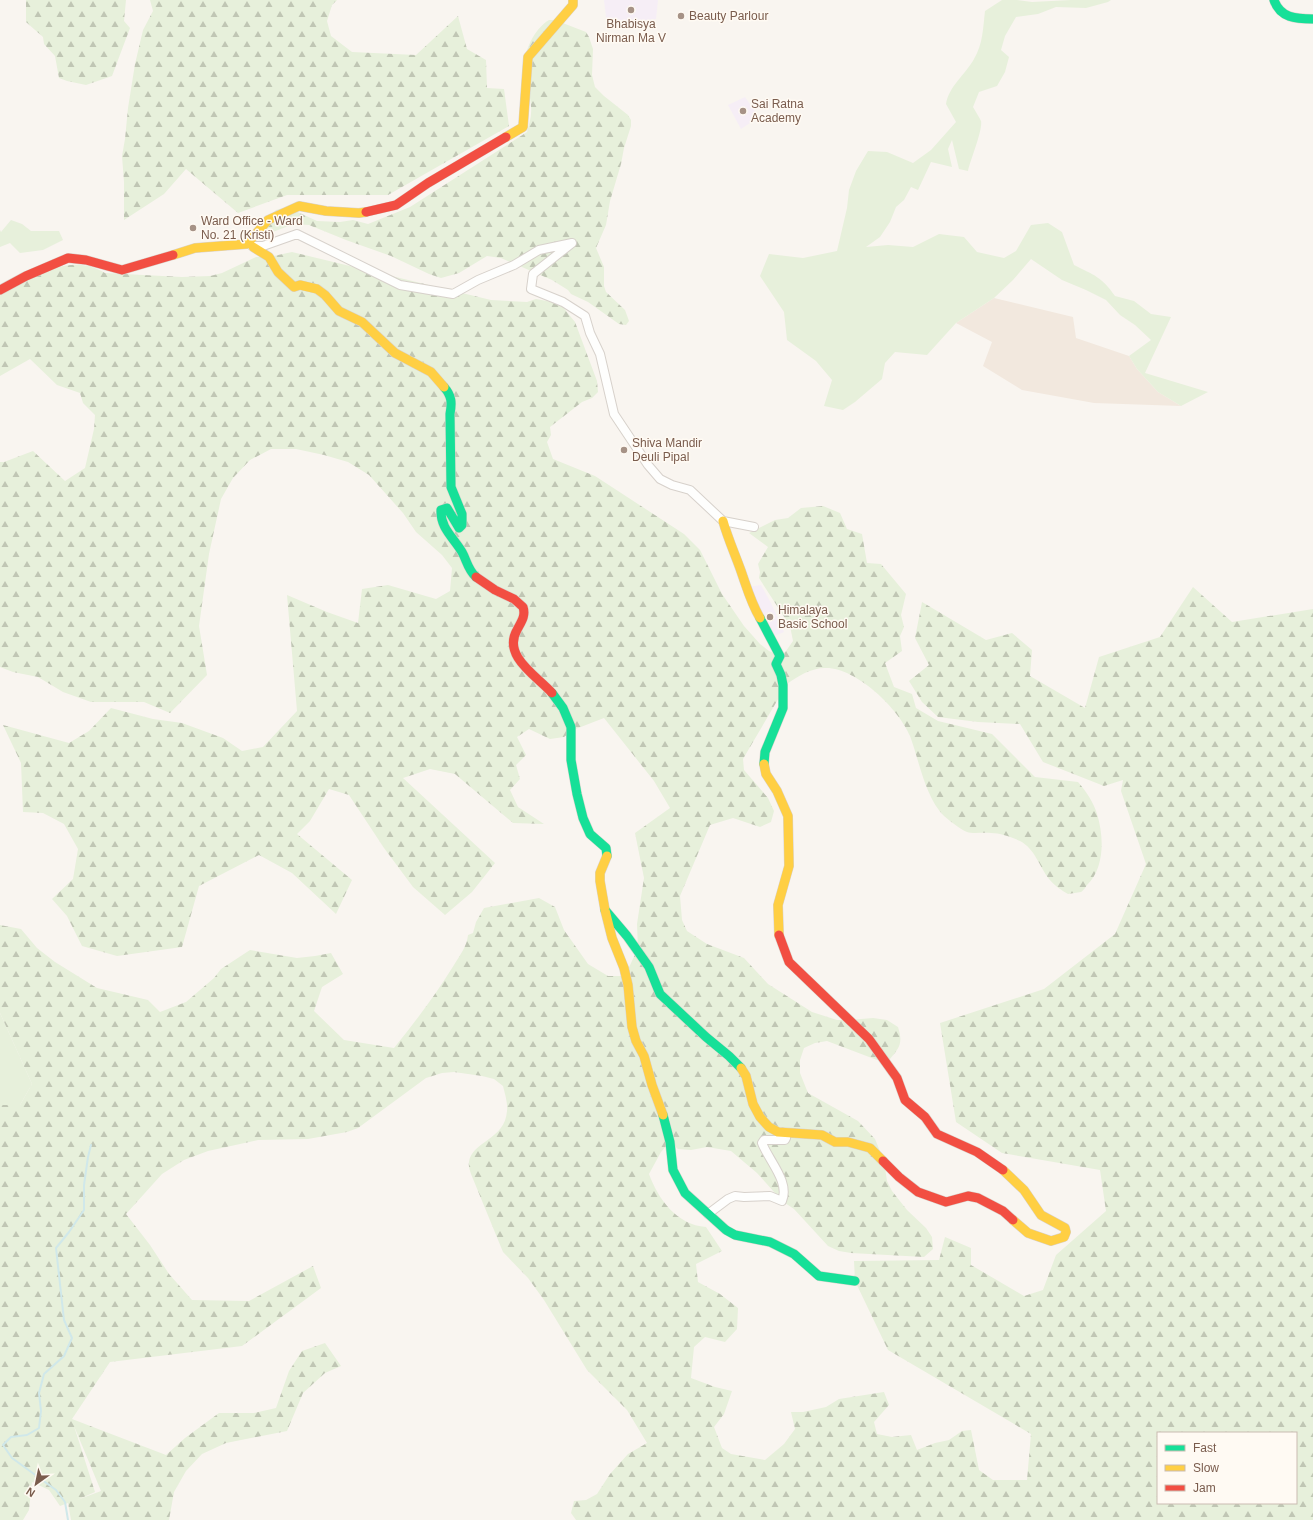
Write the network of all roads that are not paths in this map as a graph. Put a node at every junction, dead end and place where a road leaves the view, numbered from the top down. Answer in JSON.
{"nodes":[{"id":1,"x":573,"y":0,"type":"edge"},
{"id":2,"x":1274,"y":0,"type":"edge"},
{"id":3,"x":1313,"y":19,"type":"edge"},
{"id":4,"x":250,"y":246,"type":"junction"},
{"id":5,"x":0,"y":290,"type":"edge"},
{"id":6,"x":723,"y":521,"type":"junction"},
{"id":7,"x":754,"y":527,"type":"dead end"},
{"id":8,"x":604,"y":910,"type":"junction"},
{"id":9,"x":781,"y":1132,"type":"junction"},
{"id":10,"x":708,"y":1214,"type":"junction"},
{"id":11,"x":855,"y":1281,"type":"dead end"}],
"edges":[{"from":1,"to":4,"type":"street"},
{"from":2,"to":3,"type":"street"},
{"from":4,"to":5,"type":"street"},
{"from":4,"to":6,"type":"street"},
{"from":4,"to":8,"type":"street"},
{"from":6,"to":7,"type":"street"},
{"from":6,"to":9,"type":"street"},
{"from":8,"to":9,"type":"street"},
{"from":8,"to":10,"type":"street"},
{"from":9,"to":10,"type":"street"},
{"from":10,"to":11,"type":"street"}]}
